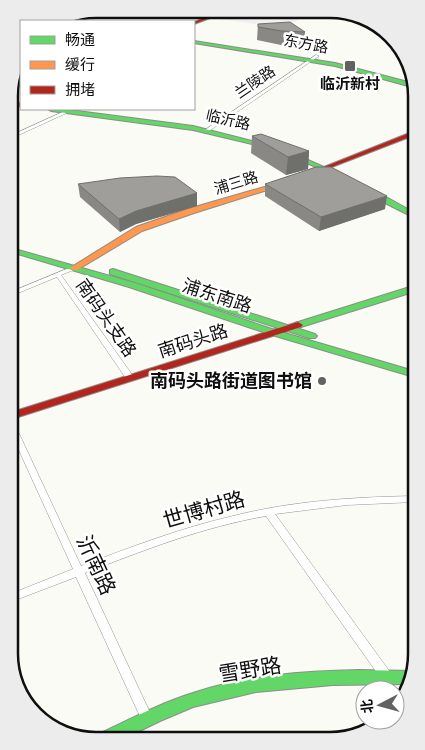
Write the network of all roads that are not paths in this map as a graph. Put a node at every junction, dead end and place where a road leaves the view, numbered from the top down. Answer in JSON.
{"nodes":[{"id":1,"x":195,"y":41,"type":"edge"},
{"id":2,"x":312,"y":59,"type":"junction"},
{"id":3,"x":406,"y":82,"type":"edge"},
{"id":4,"x":71,"y":110,"type":"edge"},
{"id":5,"x":207,"y":130,"type":"junction"},
{"id":6,"x":18,"y":134,"type":"edge"},
{"id":7,"x":408,"y":136,"type":"edge"},
{"id":8,"x":276,"y":149,"type":"edge"},
{"id":9,"x":290,"y":154,"type":"edge"},
{"id":10,"x":324,"y":169,"type":"junction"},
{"id":11,"x":307,"y":175,"type":"edge"},
{"id":12,"x":343,"y":178,"type":"edge"},
{"id":13,"x":289,"y":182,"type":"edge"},
{"id":14,"x":366,"y":190,"type":"edge"},
{"id":15,"x":408,"y":211,"type":"edge"},
{"id":16,"x":18,"y":247,"type":"edge"},
{"id":17,"x":18,"y":252,"type":"edge"},
{"id":18,"x":78,"y":266,"type":"junction"},
{"id":19,"x":58,"y":276,"type":"junction"},
{"id":20,"x":18,"y":291,"type":"edge"},
{"id":21,"x":408,"y":291,"type":"edge"},
{"id":22,"x":290,"y":328,"type":"junction"},
{"id":23,"x":275,"y":333,"type":"junction"},
{"id":24,"x":408,"y":365,"type":"edge"},
{"id":25,"x":408,"y":372,"type":"edge"},
{"id":26,"x":130,"y":378,"type":"junction"},
{"id":27,"x":18,"y":414,"type":"edge"},
{"id":28,"x":18,"y":440,"type":"edge"},
{"id":29,"x":407,"y":498,"type":"edge"},
{"id":30,"x":268,"y":512,"type":"junction"},
{"id":31,"x":79,"y":572,"type":"junction"},
{"id":32,"x":18,"y":596,"type":"edge"},
{"id":33,"x":386,"y":676,"type":"junction"},
{"id":34,"x":404,"y":677,"type":"edge"},
{"id":35,"x":147,"y":719,"type":"junction"},
{"id":36,"x":121,"y":732,"type":"edge"}],
"edges":[{"from":1,"to":2,"type":"street","name":"东方路"},
{"from":2,"to":3,"type":"street","name":"东方路"},
{"from":2,"to":5,"type":"street","name":"兰陵路"},
{"from":4,"to":5,"type":"street","name":"临沂路"},
{"from":4,"to":6,"type":"street"},
{"from":5,"to":8,"type":"street","name":"临沂路"},
{"from":7,"to":10,"type":"street"},
{"from":9,"to":10,"type":"street"},
{"from":10,"to":11,"type":"street"},
{"from":10,"to":12,"type":"street"},
{"from":13,"to":18,"type":"street","name":"浦三路"},
{"from":14,"to":15,"type":"street"},
{"from":16,"to":18,"type":"street","name":"浦东南路"},
{"from":17,"to":18,"type":"street","name":"浦东南路"},
{"from":18,"to":19,"type":"street"},
{"from":18,"to":22,"type":"street","name":"浦东南路"},
{"from":18,"to":23,"type":"street","name":"浦东南路"},
{"from":19,"to":20,"type":"street"},
{"from":19,"to":26,"type":"street","name":"南码头支路"},
{"from":21,"to":22,"type":"street","name":"南码头路"},
{"from":22,"to":23,"type":"street","name":"南码头路"},
{"from":22,"to":24,"type":"street","name":"浦东南路"},
{"from":23,"to":25,"type":"street","name":"浦东南路"},
{"from":23,"to":26,"type":"street","name":"南码头路"},
{"from":26,"to":27,"type":"street","name":"南码头路"},
{"from":28,"to":31,"type":"street","name":"沂南路"},
{"from":29,"to":30,"type":"street","name":"世博村路"},
{"from":30,"to":31,"type":"street","name":"世博村路"},
{"from":30,"to":33,"type":"street"},
{"from":31,"to":32,"type":"street","name":"世博村路"},
{"from":31,"to":35,"type":"street","name":"沂南路"},
{"from":33,"to":34,"type":"street","name":"雪野路"},
{"from":33,"to":35,"type":"street","name":"雪野路"},
{"from":35,"to":36,"type":"street","name":"雪野路"}]}
